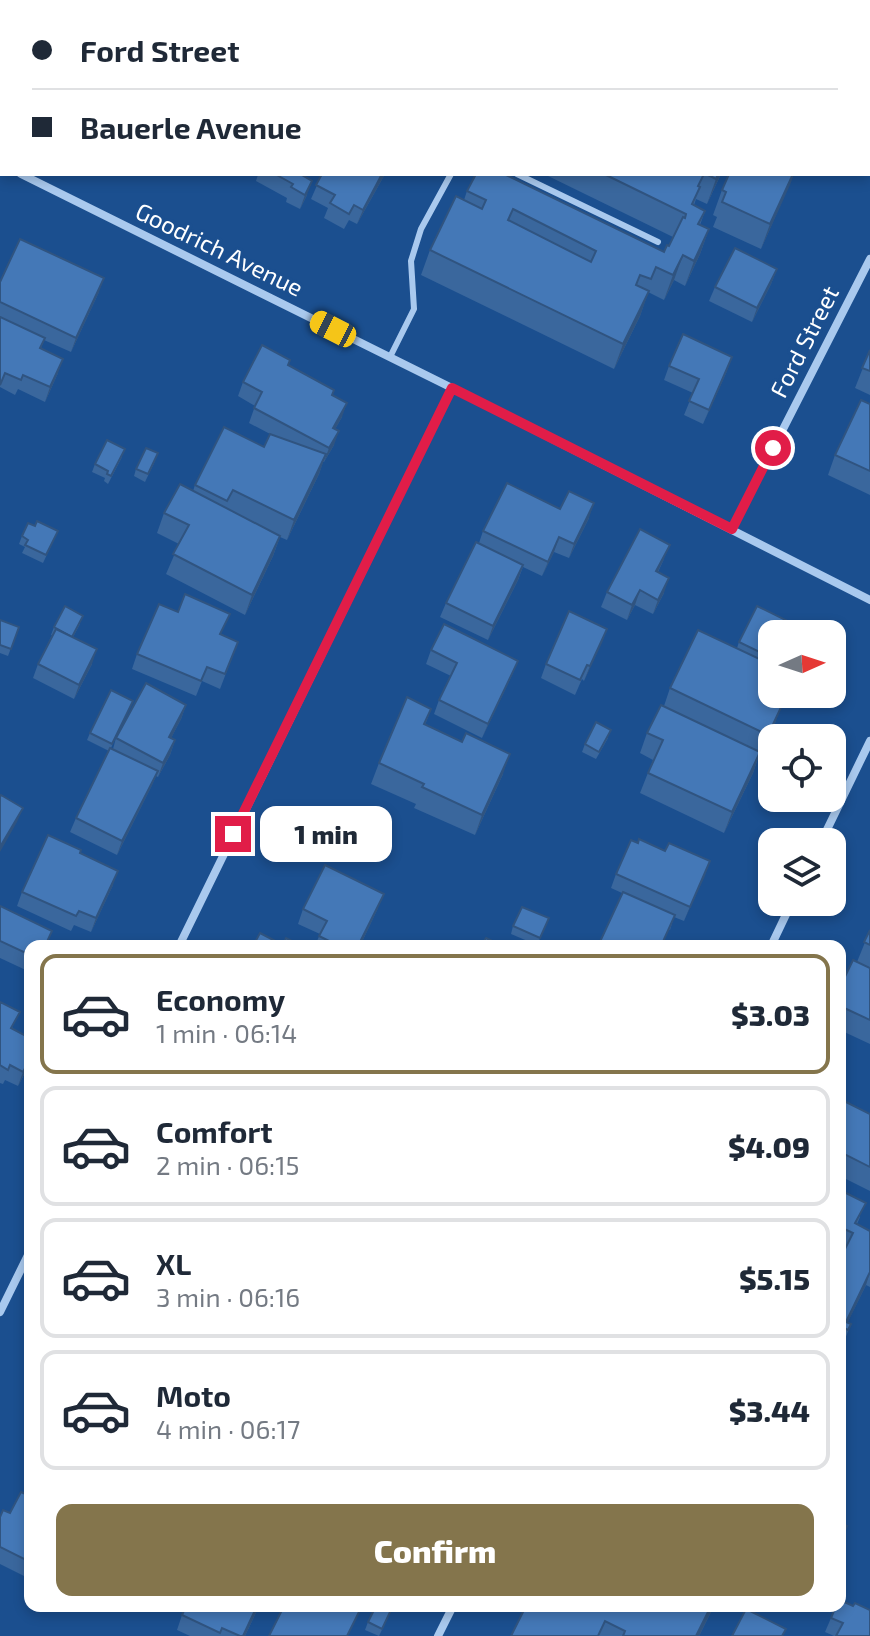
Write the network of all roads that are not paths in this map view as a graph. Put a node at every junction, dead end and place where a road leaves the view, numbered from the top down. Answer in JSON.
{"nodes":[{"id":1,"x":25,"y":176,"type":"edge"},
{"id":2,"x":450,"y":176,"type":"edge"},
{"id":3,"x":521,"y":176,"type":"edge"},
{"id":4,"x":658,"y":242,"type":"dead end"},
{"id":5,"x":870,"y":259,"type":"edge"},
{"id":6,"x":390,"y":357,"type":"junction"},
{"id":7,"x":452,"y":388,"type":"junction"},
{"id":8,"x":732,"y":529,"type":"junction"},
{"id":9,"x":870,"y":600,"type":"edge"},
{"id":10,"x":870,"y":741,"type":"edge"},
{"id":11,"x":828,"y":828,"type":"edge"},
{"id":12,"x":785,"y":916,"type":"edge"},
{"id":13,"x":182,"y":940,"type":"edge"},
{"id":14,"x":774,"y":940,"type":"edge"},
{"id":15,"x":24,"y":1263,"type":"edge"},
{"id":16,"x":0,"y":1312,"type":"edge"},
{"id":17,"x":450,"y":1612,"type":"edge"},
{"id":18,"x":438,"y":1636,"type":"edge"}],
"edges":[{"from":1,"to":6,"type":"street","name":"Goodrich Avenue"},
{"from":2,"to":6,"type":"lane"},
{"from":3,"to":4,"type":"lane"},
{"from":5,"to":8,"type":"street","name":"Ford Street"},
{"from":6,"to":7,"type":"street","name":"Goodrich Avenue"},
{"from":7,"to":8,"type":"street","name":"Goodrich Avenue"},
{"from":7,"to":13,"type":"street"},
{"from":8,"to":9,"type":"street","name":"Goodrich Avenue"},
{"from":10,"to":11,"type":"street"},
{"from":12,"to":14,"type":"street"},
{"from":15,"to":16,"type":"street"},
{"from":17,"to":18,"type":"street"}]}
